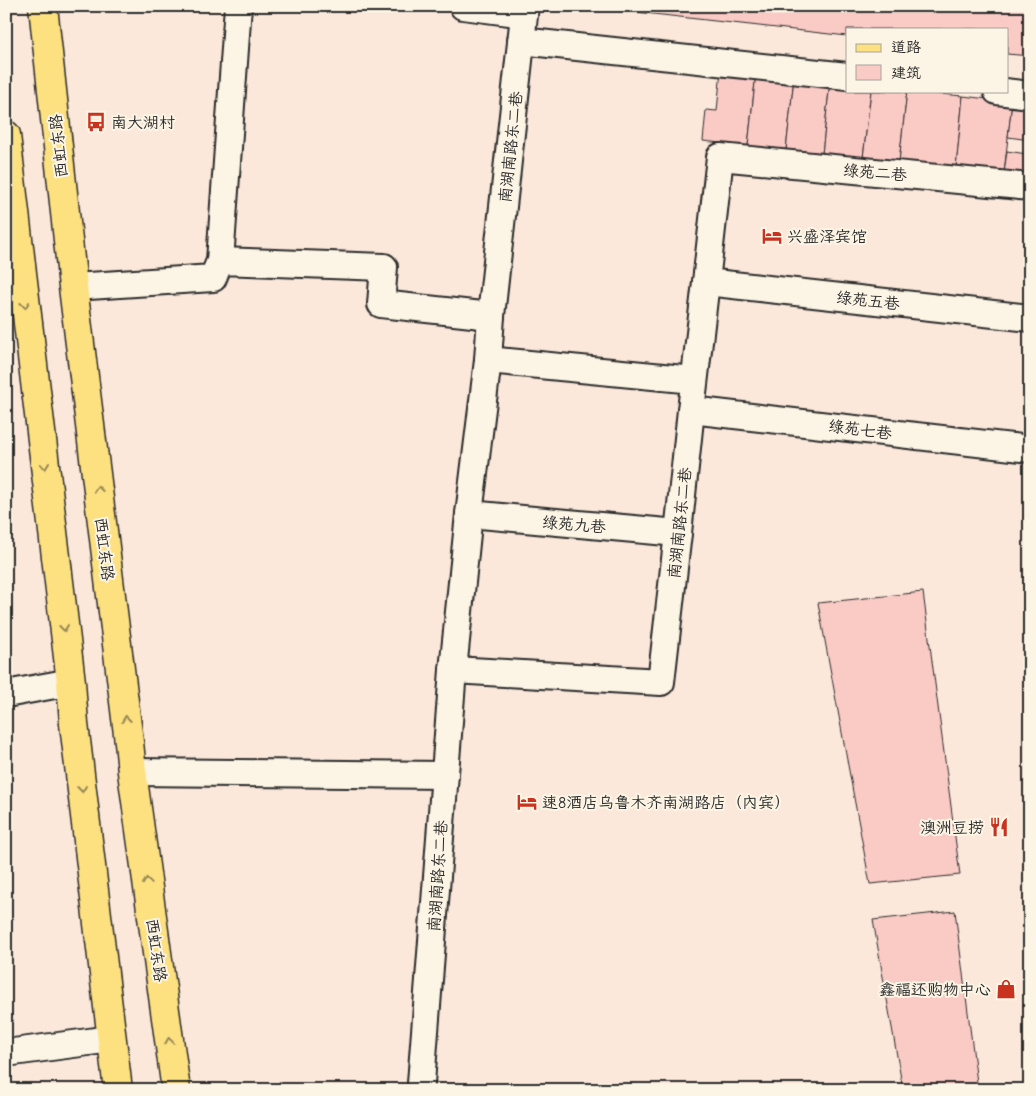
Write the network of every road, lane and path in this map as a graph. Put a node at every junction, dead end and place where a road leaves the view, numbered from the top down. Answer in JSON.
{"nodes":[{"id":1,"x":43,"y":6,"type":"edge"},
{"id":2,"x":238,"y":6,"type":"edge"},
{"id":3,"x":463,"y":6,"type":"edge"},
{"id":4,"x":525,"y":10,"type":"edge"},
{"id":5,"x":521,"y":41,"type":"junction"},
{"id":6,"x":846,"y":76,"type":"edge"},
{"id":7,"x":1005,"y":92,"type":"edge"},
{"id":8,"x":1030,"y":95,"type":"edge"},
{"id":9,"x":6,"y":135,"type":"edge"},
{"id":10,"x":720,"y":157,"type":"joint"},
{"id":11,"x":1030,"y":187,"type":"edge"},
{"id":12,"x":220,"y":261,"type":"junction"},
{"id":13,"x":14,"y":274,"type":"edge"},
{"id":14,"x":706,"y":282,"type":"junction"},
{"id":15,"x":73,"y":287,"type":"junction"},
{"id":16,"x":491,"y":316,"type":"junction"},
{"id":17,"x":1030,"y":318,"type":"edge"},
{"id":18,"x":488,"y":360,"type":"junction"},
{"id":19,"x":694,"y":380,"type":"junction"},
{"id":20,"x":691,"y":410,"type":"junction"},
{"id":21,"x":1030,"y":449,"type":"edge"},
{"id":22,"x":469,"y":514,"type":"junction"},
{"id":23,"x":678,"y":533,"type":"junction"},
{"id":24,"x":453,"y":670,"type":"junction"},
{"id":25,"x":71,"y":682,"type":"junction"},
{"id":26,"x":6,"y":694,"type":"edge"},
{"id":27,"x":132,"y":772,"type":"junction"},
{"id":28,"x":445,"y":774,"type":"junction"},
{"id":29,"x":111,"y":1039,"type":"junction"},
{"id":30,"x":6,"y":1053,"type":"edge"},
{"id":31,"x":421,"y":1083,"type":"dead end"},
{"id":32,"x":118,"y":1090,"type":"edge"},
{"id":33,"x":176,"y":1090,"type":"edge"}],
"edges":[{"from":1,"to":15,"type":"main road","name":"西虹东路"},
{"from":2,"to":12,"type":"street"},
{"from":3,"to":4,"type":"street"},
{"from":4,"to":5,"type":"street","name":"南湖南路东二巷"},
{"from":5,"to":6,"type":"street"},
{"from":5,"to":16,"type":"street","name":"南湖南路东二巷"},
{"from":7,"to":8,"type":"street"},
{"from":9,"to":13,"type":"main road"},
{"from":10,"to":11,"type":"street","name":"绿苑二巷"},
{"from":10,"to":14,"type":"street","name":"南湖南路东二巷"},
{"from":12,"to":15,"type":"street"},
{"from":12,"to":16,"type":"street"},
{"from":13,"to":25,"type":"main road","one_way":true},
{"from":14,"to":17,"type":"street","name":"绿苑五巷"},
{"from":14,"to":19,"type":"street","name":"南湖南路东二巷"},
{"from":27,"to":15,"type":"main road","name":"西虹东路","one_way":true},
{"from":16,"to":18,"type":"street","name":"南湖南路东二巷"},
{"from":18,"to":19,"type":"street"},
{"from":18,"to":22,"type":"street","name":"南湖南路东二巷"},
{"from":19,"to":20,"type":"street","name":"南湖南路东二巷"},
{"from":20,"to":21,"type":"street","name":"绿苑七巷"},
{"from":20,"to":23,"type":"street","name":"南湖南路东二巷"},
{"from":22,"to":23,"type":"street","name":"绿苑九巷"},
{"from":22,"to":24,"type":"street","name":"南湖南路东二巷"},
{"from":23,"to":24,"type":"street","name":"南湖南路东二巷"},
{"from":24,"to":28,"type":"street","name":"南湖南路东二巷"},
{"from":25,"to":26,"type":"street"},
{"from":25,"to":29,"type":"main road","one_way":true},
{"from":27,"to":28,"type":"street"},
{"from":33,"to":27,"type":"main road","name":"西虹东路","one_way":true},
{"from":28,"to":31,"type":"street","name":"南湖南路东二巷"},
{"from":29,"to":30,"type":"street"},
{"from":29,"to":32,"type":"main road"}]}
